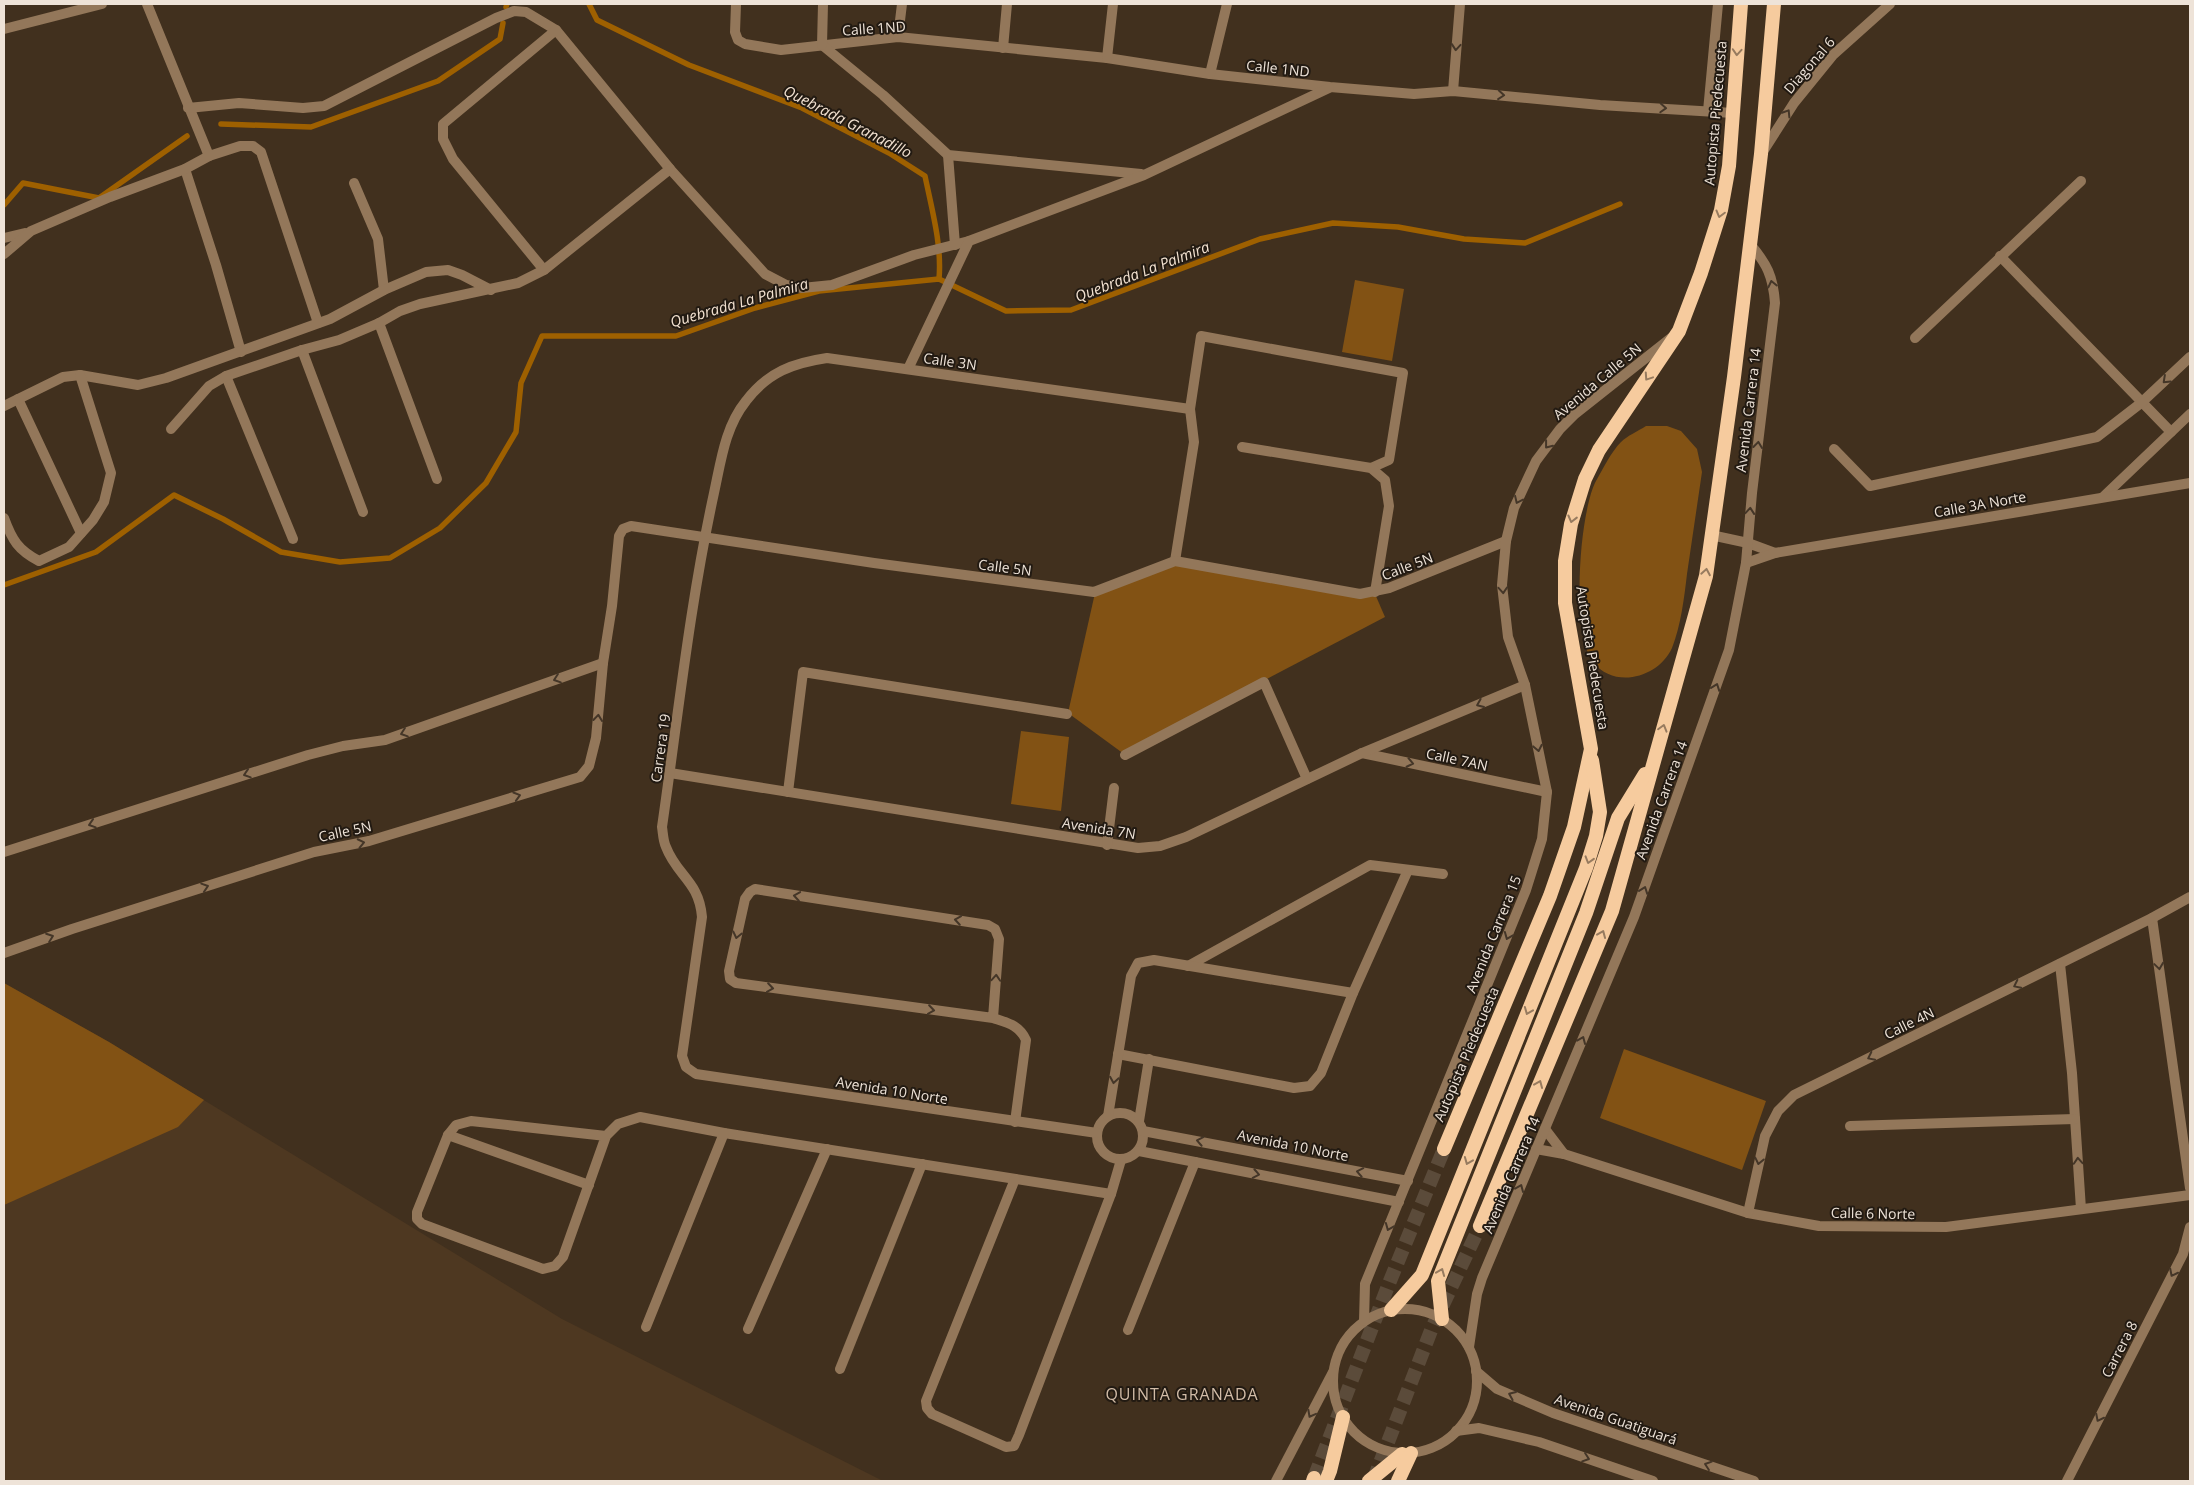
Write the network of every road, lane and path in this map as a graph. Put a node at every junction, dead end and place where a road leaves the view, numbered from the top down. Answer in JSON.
{"nodes":[{"id":1,"x":102,"y":4,"type":"edge"},
{"id":2,"x":147,"y":4,"type":"edge"},
{"id":3,"x":736,"y":4,"type":"edge"},
{"id":4,"x":823,"y":4,"type":"edge"},
{"id":5,"x":902,"y":4,"type":"edge"},
{"id":6,"x":1007,"y":4,"type":"edge"},
{"id":7,"x":1112,"y":4,"type":"edge"},
{"id":8,"x":1227,"y":4,"type":"edge"},
{"id":9,"x":1460,"y":4,"type":"edge"},
{"id":10,"x":1718,"y":4,"type":"edge"},
{"id":11,"x":1741,"y":4,"type":"edge"},
{"id":12,"x":1774,"y":4,"type":"edge"},
{"id":13,"x":1890,"y":4,"type":"edge"},
{"id":14,"x":4,"y":29,"type":"edge"},
{"id":15,"x":556,"y":30,"type":"junction"},
{"id":16,"x":898,"y":38,"type":"junction"},
{"id":17,"x":822,"y":45,"type":"junction"},
{"id":18,"x":1003,"y":48,"type":"junction"},
{"id":19,"x":1107,"y":58,"type":"junction"},
{"id":20,"x":1210,"y":74,"type":"junction"},
{"id":21,"x":1330,"y":87,"type":"junction"},
{"id":22,"x":1453,"y":91,"type":"junction"},
{"id":23,"x":188,"y":108,"type":"junction"},
{"id":24,"x":1708,"y":111,"type":"junction"},
{"id":25,"x":1733,"y":112,"type":"junction"},
{"id":26,"x":1762,"y":154,"type":"junction"},
{"id":27,"x":209,"y":156,"type":"junction"},
{"id":28,"x":948,"y":156,"type":"junction"},
{"id":29,"x":185,"y":168,"type":"junction"},
{"id":30,"x":670,"y":169,"type":"junction"},
{"id":31,"x":1144,"y":175,"type":"junction"},
{"id":32,"x":2081,"y":181,"type":"dead end"},
{"id":33,"x":354,"y":183,"type":"dead end"},
{"id":34,"x":31,"y":231,"type":"junction"},
{"id":35,"x":4,"y":238,"type":"edge"},
{"id":36,"x":969,"y":242,"type":"junction"},
{"id":37,"x":1750,"y":244,"type":"junction"},
{"id":38,"x":952,"y":245,"type":"junction"},
{"id":39,"x":4,"y":254,"type":"edge"},
{"id":40,"x":2000,"y":256,"type":"junction"},
{"id":41,"x":544,"y":270,"type":"junction"},
{"id":42,"x":384,"y":290,"type":"junction"},
{"id":43,"x":491,"y":290,"type":"junction"},
{"id":44,"x":318,"y":323,"type":"junction"},
{"id":45,"x":379,"y":324,"type":"junction"},
{"id":46,"x":1679,"y":331,"type":"junction"},
{"id":47,"x":1915,"y":338,"type":"dead end"},
{"id":48,"x":302,"y":350,"type":"junction"},
{"id":49,"x":241,"y":352,"type":"junction"},
{"id":50,"x":2190,"y":357,"type":"edge"},
{"id":51,"x":908,"y":369,"type":"junction"},
{"id":52,"x":80,"y":376,"type":"junction"},
{"id":53,"x":226,"y":376,"type":"junction"},
{"id":54,"x":18,"y":399,"type":"junction"},
{"id":55,"x":2141,"y":402,"type":"junction"},
{"id":56,"x":4,"y":406,"type":"edge"},
{"id":57,"x":1190,"y":409,"type":"junction"},
{"id":58,"x":2190,"y":414,"type":"edge"},
{"id":59,"x":731,"y":425,"type":"joint"},
{"id":60,"x":171,"y":430,"type":"dead end"},
{"id":61,"x":2171,"y":432,"type":"junction"},
{"id":62,"x":1242,"y":447,"type":"dead end"},
{"id":63,"x":1834,"y":449,"type":"dead end"},
{"id":64,"x":1371,"y":468,"type":"junction"},
{"id":65,"x":438,"y":480,"type":"dead end"},
{"id":66,"x":2190,"y":483,"type":"edge"},
{"id":67,"x":2102,"y":498,"type":"junction"},
{"id":68,"x":364,"y":512,"type":"dead end"},
{"id":69,"x":4,"y":518,"type":"edge"},
{"id":70,"x":81,"y":533,"type":"junction"},
{"id":71,"x":1711,"y":535,"type":"junction"},
{"id":72,"x":704,"y":537,"type":"junction"},
{"id":73,"x":293,"y":539,"type":"dead end"},
{"id":74,"x":1506,"y":542,"type":"junction"},
{"id":75,"x":1748,"y":543,"type":"junction"},
{"id":76,"x":1775,"y":553,"type":"junction"},
{"id":77,"x":1175,"y":561,"type":"junction"},
{"id":78,"x":1746,"y":563,"type":"junction"},
{"id":79,"x":1376,"y":592,"type":"junction"},
{"id":80,"x":603,"y":663,"type":"junction"},
{"id":81,"x":1525,"y":685,"type":"junction"},
{"id":82,"x":1067,"y":714,"type":"dead end"},
{"id":83,"x":1591,"y":749,"type":"junction"},
{"id":84,"x":1362,"y":754,"type":"junction"},
{"id":85,"x":1125,"y":755,"type":"dead end"},
{"id":86,"x":1654,"y":758,"type":"junction"},
{"id":87,"x":670,"y":774,"type":"junction"},
{"id":88,"x":1306,"y":779,"type":"junction"},
{"id":89,"x":1114,"y":788,"type":"dead end"},
{"id":90,"x":788,"y":792,"type":"junction"},
{"id":91,"x":1547,"y":792,"type":"junction"},
{"id":92,"x":1107,"y":844,"type":"junction"},
{"id":93,"x":4,"y":852,"type":"edge"},
{"id":94,"x":1408,"y":870,"type":"junction"},
{"id":95,"x":1443,"y":874,"type":"dead end"},
{"id":96,"x":2190,"y":897,"type":"edge"},
{"id":97,"x":2152,"y":918,"type":"junction"},
{"id":98,"x":4,"y":953,"type":"edge"},
{"id":99,"x":2060,"y":964,"type":"junction"},
{"id":100,"x":1188,"y":966,"type":"junction"},
{"id":101,"x":1353,"y":993,"type":"junction"},
{"id":102,"x":993,"y":1018,"type":"junction"},
{"id":103,"x":1118,"y":1054,"type":"junction"},
{"id":104,"x":1150,"y":1059,"type":"junction"},
{"id":105,"x":686,"y":1067,"type":"joint"},
{"id":106,"x":1108,"y":1116,"type":"junction"},
{"id":107,"x":2075,"y":1119,"type":"junction"},
{"id":108,"x":1016,"y":1122,"type":"junction"},
{"id":109,"x":1141,"y":1126,"type":"junction"},
{"id":110,"x":1850,"y":1126,"type":"dead end"},
{"id":111,"x":1545,"y":1129,"type":"junction"},
{"id":112,"x":724,"y":1133,"type":"junction"},
{"id":113,"x":1096,"y":1133,"type":"junction"},
{"id":114,"x":448,"y":1135,"type":"junction"},
{"id":115,"x":606,"y":1136,"type":"junction"},
{"id":116,"x":827,"y":1149,"type":"junction"},
{"id":117,"x":1444,"y":1149,"type":"tunnel mouth"},
{"id":118,"x":1536,"y":1150,"type":"junction"},
{"id":119,"x":1139,"y":1151,"type":"junction"},
{"id":120,"x":1564,"y":1154,"type":"junction"},
{"id":121,"x":1121,"y":1160,"type":"junction"},
{"id":122,"x":1195,"y":1162,"type":"junction"},
{"id":123,"x":922,"y":1164,"type":"junction"},
{"id":124,"x":1015,"y":1179,"type":"junction"},
{"id":125,"x":1408,"y":1181,"type":"junction"},
{"id":126,"x":589,"y":1185,"type":"junction"},
{"id":127,"x":2190,"y":1188,"type":"edge"},
{"id":128,"x":1111,"y":1194,"type":"junction"},
{"id":129,"x":2190,"y":1195,"type":"edge"},
{"id":130,"x":1399,"y":1202,"type":"junction"},
{"id":131,"x":2081,"y":1209,"type":"junction"},
{"id":132,"x":1748,"y":1213,"type":"junction"},
{"id":133,"x":1480,"y":1226,"type":"tunnel mouth"},
{"id":134,"x":2190,"y":1227,"type":"edge"},
{"id":135,"x":1391,"y":1310,"type":"junction"},
{"id":136,"x":1442,"y":1319,"type":"junction"},
{"id":137,"x":1364,"y":1321,"type":"junction"},
{"id":138,"x":646,"y":1327,"type":"dead end"},
{"id":139,"x":748,"y":1329,"type":"dead end"},
{"id":140,"x":1128,"y":1330,"type":"dead end"},
{"id":141,"x":1468,"y":1347,"type":"junction"},
{"id":142,"x":840,"y":1369,"type":"dead end"},
{"id":143,"x":1333,"y":1371,"type":"junction"},
{"id":144,"x":1476,"y":1371,"type":"junction"},
{"id":145,"x":1343,"y":1417,"type":"junction"},
{"id":146,"x":1456,"y":1431,"type":"junction"},
{"id":147,"x":1407,"y":1453,"type":"junction"},
{"id":148,"x":1318,"y":1480,"type":"edge"},
{"id":149,"x":1276,"y":1481,"type":"edge"},
{"id":150,"x":1369,"y":1481,"type":"edge"},
{"id":151,"x":1398,"y":1481,"type":"edge"},
{"id":152,"x":1653,"y":1481,"type":"edge"},
{"id":153,"x":1754,"y":1481,"type":"edge"},
{"id":154,"x":2067,"y":1481,"type":"edge"}],
"edges":[{"from":1,"to":14,"type":"street"},
{"from":2,"to":23,"type":"street"},
{"from":3,"to":17,"type":"street","name":"Calle 1ND"},
{"from":4,"to":17,"type":"street"},
{"from":5,"to":16,"type":"street"},
{"from":6,"to":18,"type":"street"},
{"from":7,"to":19,"type":"street"},
{"from":8,"to":20,"type":"street"},
{"from":9,"to":22,"type":"street","one_way":true},
{"from":10,"to":24,"type":"street"},
{"from":11,"to":25,"type":"highway","name":"Autopista Piedecuesta","one_way":true},
{"from":12,"to":26,"type":"highway"},
{"from":26,"to":13,"type":"street","name":"Diagonal 6","one_way":true},
{"from":15,"to":23,"type":"street"},
{"from":15,"to":30,"type":"street"},
{"from":15,"to":41,"type":"street"},
{"from":16,"to":17,"type":"street","name":"Calle 1ND"},
{"from":16,"to":18,"type":"street","name":"Calle 1ND"},
{"from":17,"to":28,"type":"street"},
{"from":18,"to":19,"type":"street","name":"Calle 1ND"},
{"from":19,"to":20,"type":"street","name":"Calle 1ND"},
{"from":20,"to":21,"type":"street","name":"Calle 1ND"},
{"from":21,"to":22,"type":"street","name":"Calle 1ND"},
{"from":21,"to":31,"type":"street"},
{"from":22,"to":24,"type":"street","name":"Calle 1ND","one_way":true},
{"from":23,"to":27,"type":"street"},
{"from":24,"to":25,"type":"street","name":"Calle 1ND"},
{"from":25,"to":46,"type":"highway","name":"Autopista Piedecuesta","one_way":true},
{"from":26,"to":37,"type":"highway"},
{"from":27,"to":29,"type":"street"},
{"from":27,"to":44,"type":"street"},
{"from":28,"to":31,"type":"street"},
{"from":28,"to":38,"type":"street"},
{"from":29,"to":34,"type":"street"},
{"from":29,"to":49,"type":"street"},
{"from":30,"to":38,"type":"street"},
{"from":30,"to":41,"type":"street"},
{"from":31,"to":36,"type":"street"},
{"from":32,"to":40,"type":"street"},
{"from":33,"to":42,"type":"street"},
{"from":34,"to":35,"type":"street"},
{"from":34,"to":39,"type":"street"},
{"from":36,"to":38,"type":"street"},
{"from":36,"to":51,"type":"street"},
{"from":37,"to":71,"type":"highway"},
{"from":75,"to":37,"type":"street","name":"Avenida Carrera 14","one_way":true},
{"from":40,"to":47,"type":"street"},
{"from":40,"to":55,"type":"street"},
{"from":41,"to":43,"type":"street"},
{"from":42,"to":43,"type":"street"},
{"from":42,"to":44,"type":"street"},
{"from":43,"to":45,"type":"street"},
{"from":44,"to":49,"type":"street"},
{"from":45,"to":48,"type":"street"},
{"from":45,"to":65,"type":"street"},
{"from":46,"to":74,"type":"street","name":"Avenida Calle 5N","one_way":true},
{"from":46,"to":83,"type":"highway","name":"Autopista Piedecuesta","one_way":true},
{"from":48,"to":53,"type":"street"},
{"from":48,"to":68,"type":"street"},
{"from":49,"to":52,"type":"street"},
{"from":50,"to":55,"type":"street","one_way":true},
{"from":51,"to":57,"type":"street","name":"Calle 3N"},
{"from":51,"to":59,"type":"street","name":"Calle 3N"},
{"from":52,"to":54,"type":"street"},
{"from":52,"to":70,"type":"street"},
{"from":53,"to":60,"type":"street"},
{"from":53,"to":73,"type":"street"},
{"from":54,"to":56,"type":"street"},
{"from":54,"to":70,"type":"street"},
{"from":55,"to":61,"type":"street"},
{"from":55,"to":63,"type":"street"},
{"from":57,"to":64,"type":"street"},
{"from":57,"to":77,"type":"street"},
{"from":58,"to":61,"type":"street"},
{"from":59,"to":72,"type":"street","name":"Carrera 19"},
{"from":61,"to":67,"type":"street"},
{"from":62,"to":64,"type":"street"},
{"from":64,"to":79,"type":"street"},
{"from":66,"to":67,"type":"street","name":"Calle 3A Norte"},
{"from":67,"to":76,"type":"street","name":"Calle 3A Norte"},
{"from":69,"to":70,"type":"street"},
{"from":71,"to":75,"type":"street","name":"Calle 3A Norte"},
{"from":86,"to":71,"type":"highway","one_way":true},
{"from":72,"to":77,"type":"street","name":"Calle 5N"},
{"from":72,"to":80,"type":"street","name":"Calle 5N"},
{"from":72,"to":87,"type":"street","name":"Carrera 19"},
{"from":74,"to":79,"type":"street","name":"Calle 5N"},
{"from":74,"to":81,"type":"street","name":"Avenida Carrera 15","one_way":true},
{"from":75,"to":76,"type":"street","name":"Calle 3A Norte"},
{"from":75,"to":78,"type":"street","name":"Avenida Carrera 14"},
{"from":76,"to":78,"type":"street","name":"Calle 3A Norte"},
{"from":77,"to":79,"type":"street","name":"Calle 5N"},
{"from":111,"to":78,"type":"street","name":"Avenida Carrera 14","one_way":true},
{"from":80,"to":93,"type":"street","one_way":true},
{"from":98,"to":80,"type":"street","name":"Calle 5N","one_way":true},
{"from":81,"to":84,"type":"street","name":"Avenida 7N","one_way":true},
{"from":81,"to":91,"type":"street","name":"Avenida Carrera 15","one_way":true},
{"from":82,"to":90,"type":"street"},
{"from":83,"to":117,"type":"highway","name":"Autopista Piedecuesta"},
{"from":83,"to":135,"type":"highway","one_way":true},
{"from":84,"to":88,"type":"street","name":"Avenida 7N"},
{"from":84,"to":91,"type":"street","name":"Calle 7AN","one_way":true},
{"from":85,"to":88,"type":"street"},
{"from":133,"to":86,"type":"highway","one_way":true},
{"from":136,"to":86,"type":"highway","one_way":true},
{"from":87,"to":90,"type":"street","name":"Avenida 7N"},
{"from":87,"to":105,"type":"street","name":"Carrera 19"},
{"from":88,"to":92,"type":"street","name":"Avenida 7N"},
{"from":89,"to":92,"type":"street"},
{"from":90,"to":92,"type":"street","name":"Avenida 7N"},
{"from":91,"to":125,"type":"street","name":"Avenida Carrera 15","one_way":true},
{"from":94,"to":95,"type":"street"},
{"from":94,"to":100,"type":"street"},
{"from":94,"to":101,"type":"street"},
{"from":96,"to":97,"type":"street","name":"Calle 4N"},
{"from":97,"to":99,"type":"street","name":"Calle 4N"},
{"from":97,"to":127,"type":"street","one_way":true},
{"from":99,"to":107,"type":"street"},
{"from":99,"to":132,"type":"street","name":"Calle 4N","one_way":true},
{"from":100,"to":101,"type":"street"},
{"from":100,"to":103,"type":"street"},
{"from":101,"to":104,"type":"street"},
{"from":102,"to":102,"type":"street","one_way":true},
{"from":102,"to":108,"type":"street"},
{"from":103,"to":104,"type":"street"},
{"from":103,"to":106,"type":"street","one_way":true},
{"from":104,"to":109,"type":"street"},
{"from":105,"to":108,"type":"street","name":"Avenida 10 Norte"},
{"from":106,"to":109,"type":"street"},
{"from":106,"to":113,"type":"street"},
{"from":107,"to":110,"type":"street"},
{"from":131,"to":107,"type":"street","one_way":true},
{"from":108,"to":113,"type":"street","name":"Avenida 10 Norte"},
{"from":109,"to":119,"type":"street"},
{"from":125,"to":109,"type":"street","name":"Avenida 10 Norte","one_way":true},
{"from":111,"to":118,"type":"street","name":"Avenida Carrera 14"},
{"from":111,"to":120,"type":"street"},
{"from":112,"to":115,"type":"street"},
{"from":112,"to":116,"type":"street"},
{"from":112,"to":138,"type":"street"},
{"from":113,"to":121,"type":"street"},
{"from":114,"to":115,"type":"street"},
{"from":114,"to":126,"type":"street"},
{"from":114,"to":126,"type":"street"},
{"from":115,"to":126,"type":"street"},
{"from":116,"to":123,"type":"street"},
{"from":116,"to":139,"type":"street"},
{"from":118,"to":120,"type":"street","name":"Calle 6 Norte"},
{"from":141,"to":118,"type":"street","name":"Avenida Carrera 14","one_way":true},
{"from":119,"to":121,"type":"street"},
{"from":119,"to":122,"type":"street"},
{"from":120,"to":132,"type":"street","name":"Calle 6 Norte"},
{"from":121,"to":128,"type":"street"},
{"from":122,"to":130,"type":"street","one_way":true},
{"from":122,"to":140,"type":"street"},
{"from":123,"to":124,"type":"street"},
{"from":123,"to":142,"type":"street"},
{"from":124,"to":128,"type":"street"},
{"from":124,"to":128,"type":"street"},
{"from":125,"to":130,"type":"street","name":"Avenida Carrera 15"},
{"from":129,"to":131,"type":"street","name":"Calle 6 Norte"},
{"from":130,"to":137,"type":"street","name":"Avenida Carrera 15","one_way":true},
{"from":131,"to":132,"type":"street","name":"Calle 6 Norte"},
{"from":134,"to":154,"type":"street","name":"Carrera 8","one_way":true},
{"from":135,"to":136,"type":"street"},
{"from":135,"to":137,"type":"street"},
{"from":136,"to":141,"type":"street"},
{"from":137,"to":143,"type":"street"},
{"from":141,"to":144,"type":"street"},
{"from":143,"to":145,"type":"street"},
{"from":143,"to":149,"type":"street","one_way":true},
{"from":144,"to":146,"type":"street"},
{"from":153,"to":144,"type":"street","name":"Avenida Guatiguará","one_way":true},
{"from":145,"to":147,"type":"street"},
{"from":145,"to":148,"type":"highway"},
{"from":146,"to":147,"type":"street"},
{"from":146,"to":152,"type":"street","one_way":true},
{"from":147,"to":150,"type":"highway"},
{"from":147,"to":151,"type":"highway"}]}
